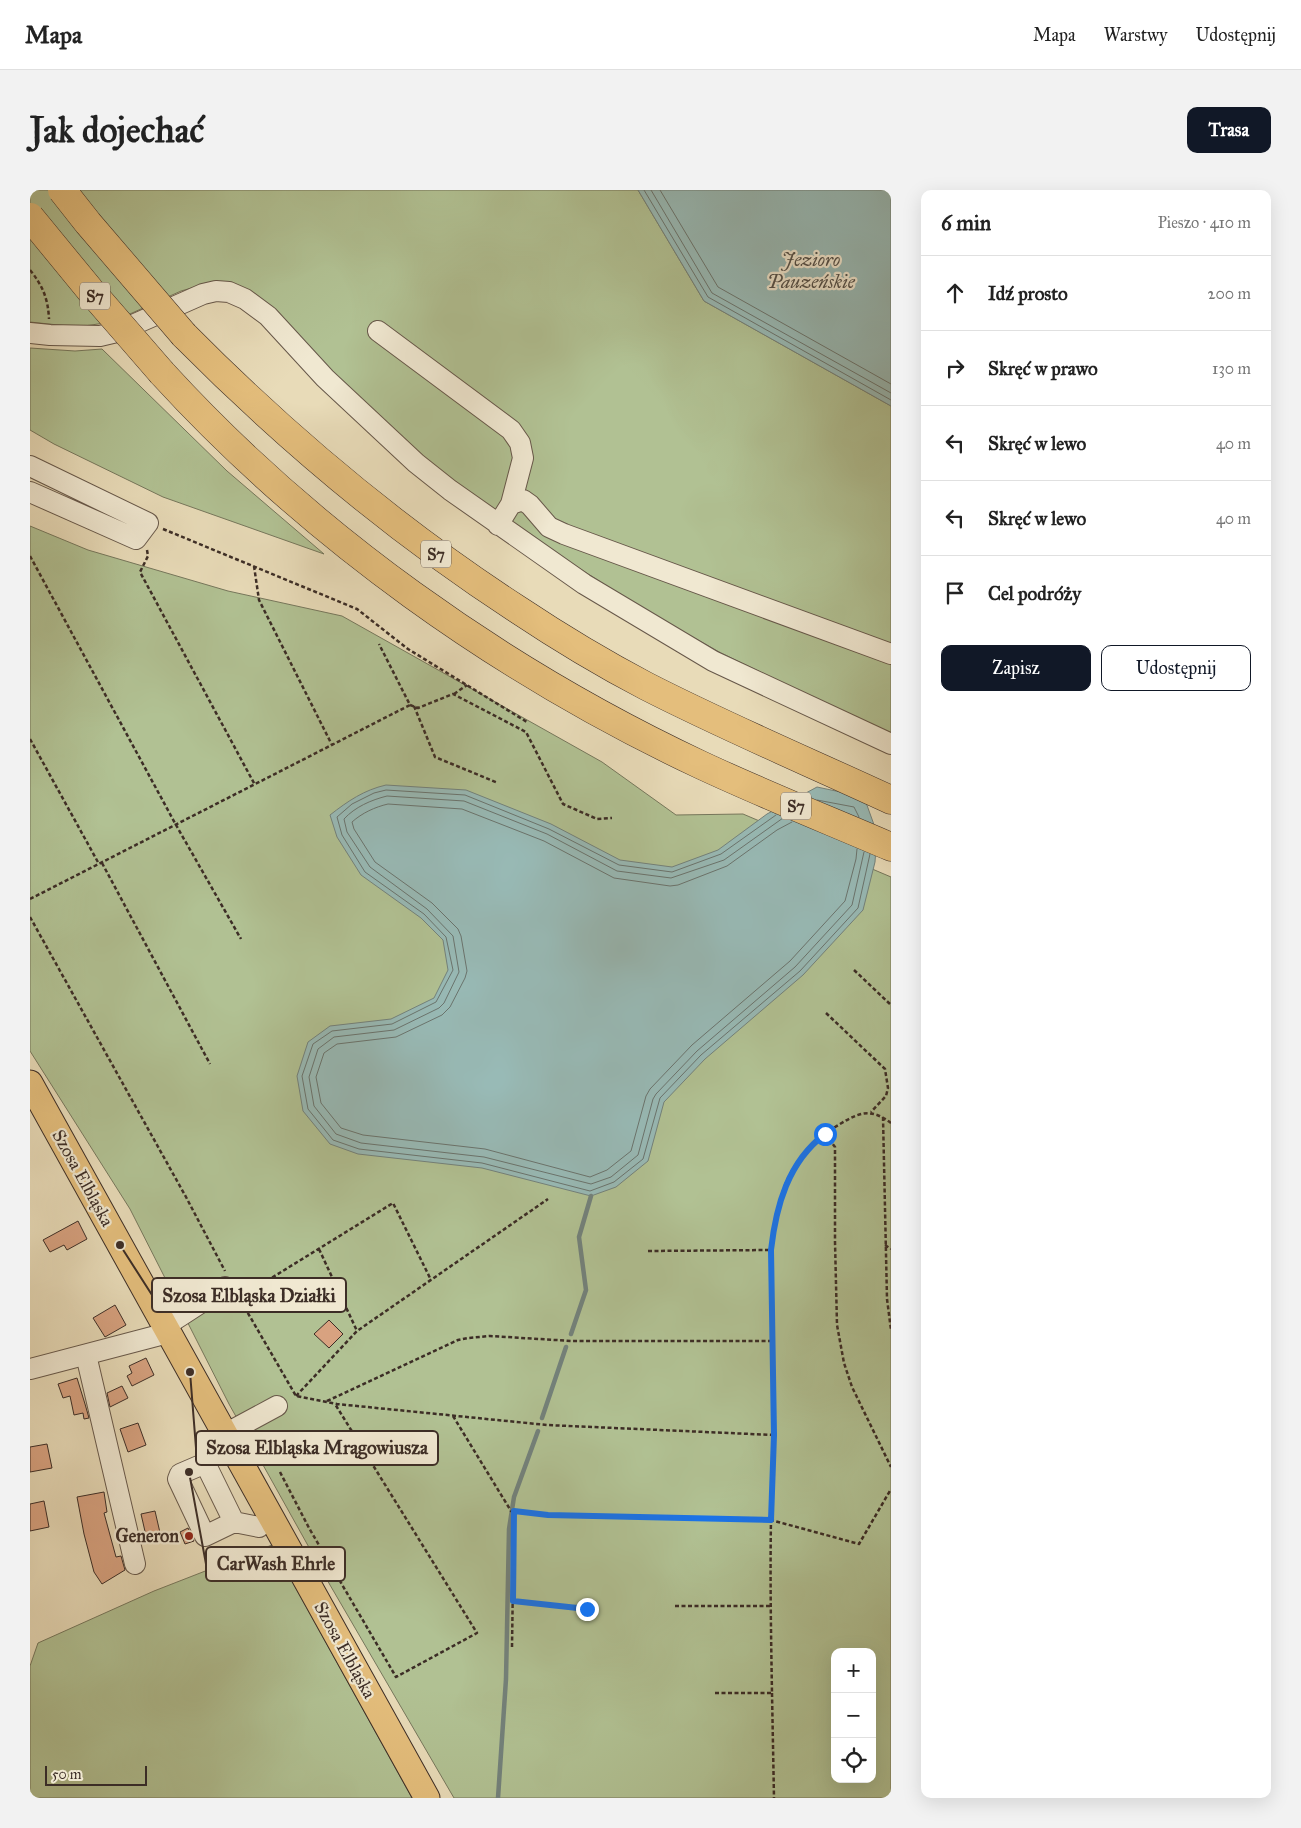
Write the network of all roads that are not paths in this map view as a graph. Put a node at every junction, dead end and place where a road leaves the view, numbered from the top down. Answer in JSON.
{"nodes":[{"id":1,"x":62,"y":190,"type":"edge"},
{"id":2,"x":30,"y":217,"type":"edge"},
{"id":3,"x":378,"y":331,"type":"dead end"},
{"id":4,"x":30,"y":333,"type":"edge"},
{"id":5,"x":30,"y":466,"type":"edge"},
{"id":6,"x":30,"y":492,"type":"edge"},
{"id":7,"x":510,"y":506,"type":"junction"},
{"id":8,"x":498,"y":525,"type":"junction"},
{"id":9,"x":891,"y":654,"type":"edge"},
{"id":10,"x":891,"y":744,"type":"edge"},
{"id":11,"x":891,"y":800,"type":"edge"},
{"id":12,"x":891,"y":847,"type":"edge"},
{"id":13,"x":30,"y":1083,"type":"edge"},
{"id":14,"x":231,"y":1288,"type":"road end"},
{"id":15,"x":166,"y":1328,"type":"junction"},
{"id":16,"x":86,"y":1355,"type":"junction"},
{"id":17,"x":30,"y":1369,"type":"edge"},
{"id":18,"x":278,"y":1406,"type":"dead end"},
{"id":19,"x":225,"y":1434,"type":"junction"},
{"id":20,"x":234,"y":1522,"type":"dead end"},
{"id":21,"x":259,"y":1527,"type":"dead end"},
{"id":22,"x":135,"y":1564,"type":"dead end"},
{"id":23,"x":427,"y":1798,"type":"edge"}],
"edges":[{"from":1,"to":11,"type":"highway","number":"S7","bridge":true},
{"from":2,"to":12,"type":"highway","number":"S7","bridge":true},
{"from":3,"to":7,"type":"street"},
{"from":4,"to":8,"type":"street"},
{"from":5,"to":6,"type":"street"},
{"from":7,"to":8,"type":"street"},
{"from":7,"to":9,"type":"street"},
{"from":8,"to":10,"type":"street"},
{"from":13,"to":15,"type":"main road","name":"Szosa Elbląska"},
{"from":14,"to":15,"type":"street"},
{"from":15,"to":16,"type":"street"},
{"from":15,"to":19,"type":"main road","name":"Szosa Elbląska"},
{"from":16,"to":17,"type":"street"},
{"from":16,"to":22,"type":"street"},
{"from":18,"to":19,"type":"street"},
{"from":19,"to":23,"type":"main road","name":"Szosa Elbląska"},
{"from":20,"to":21,"type":"street"}]}
